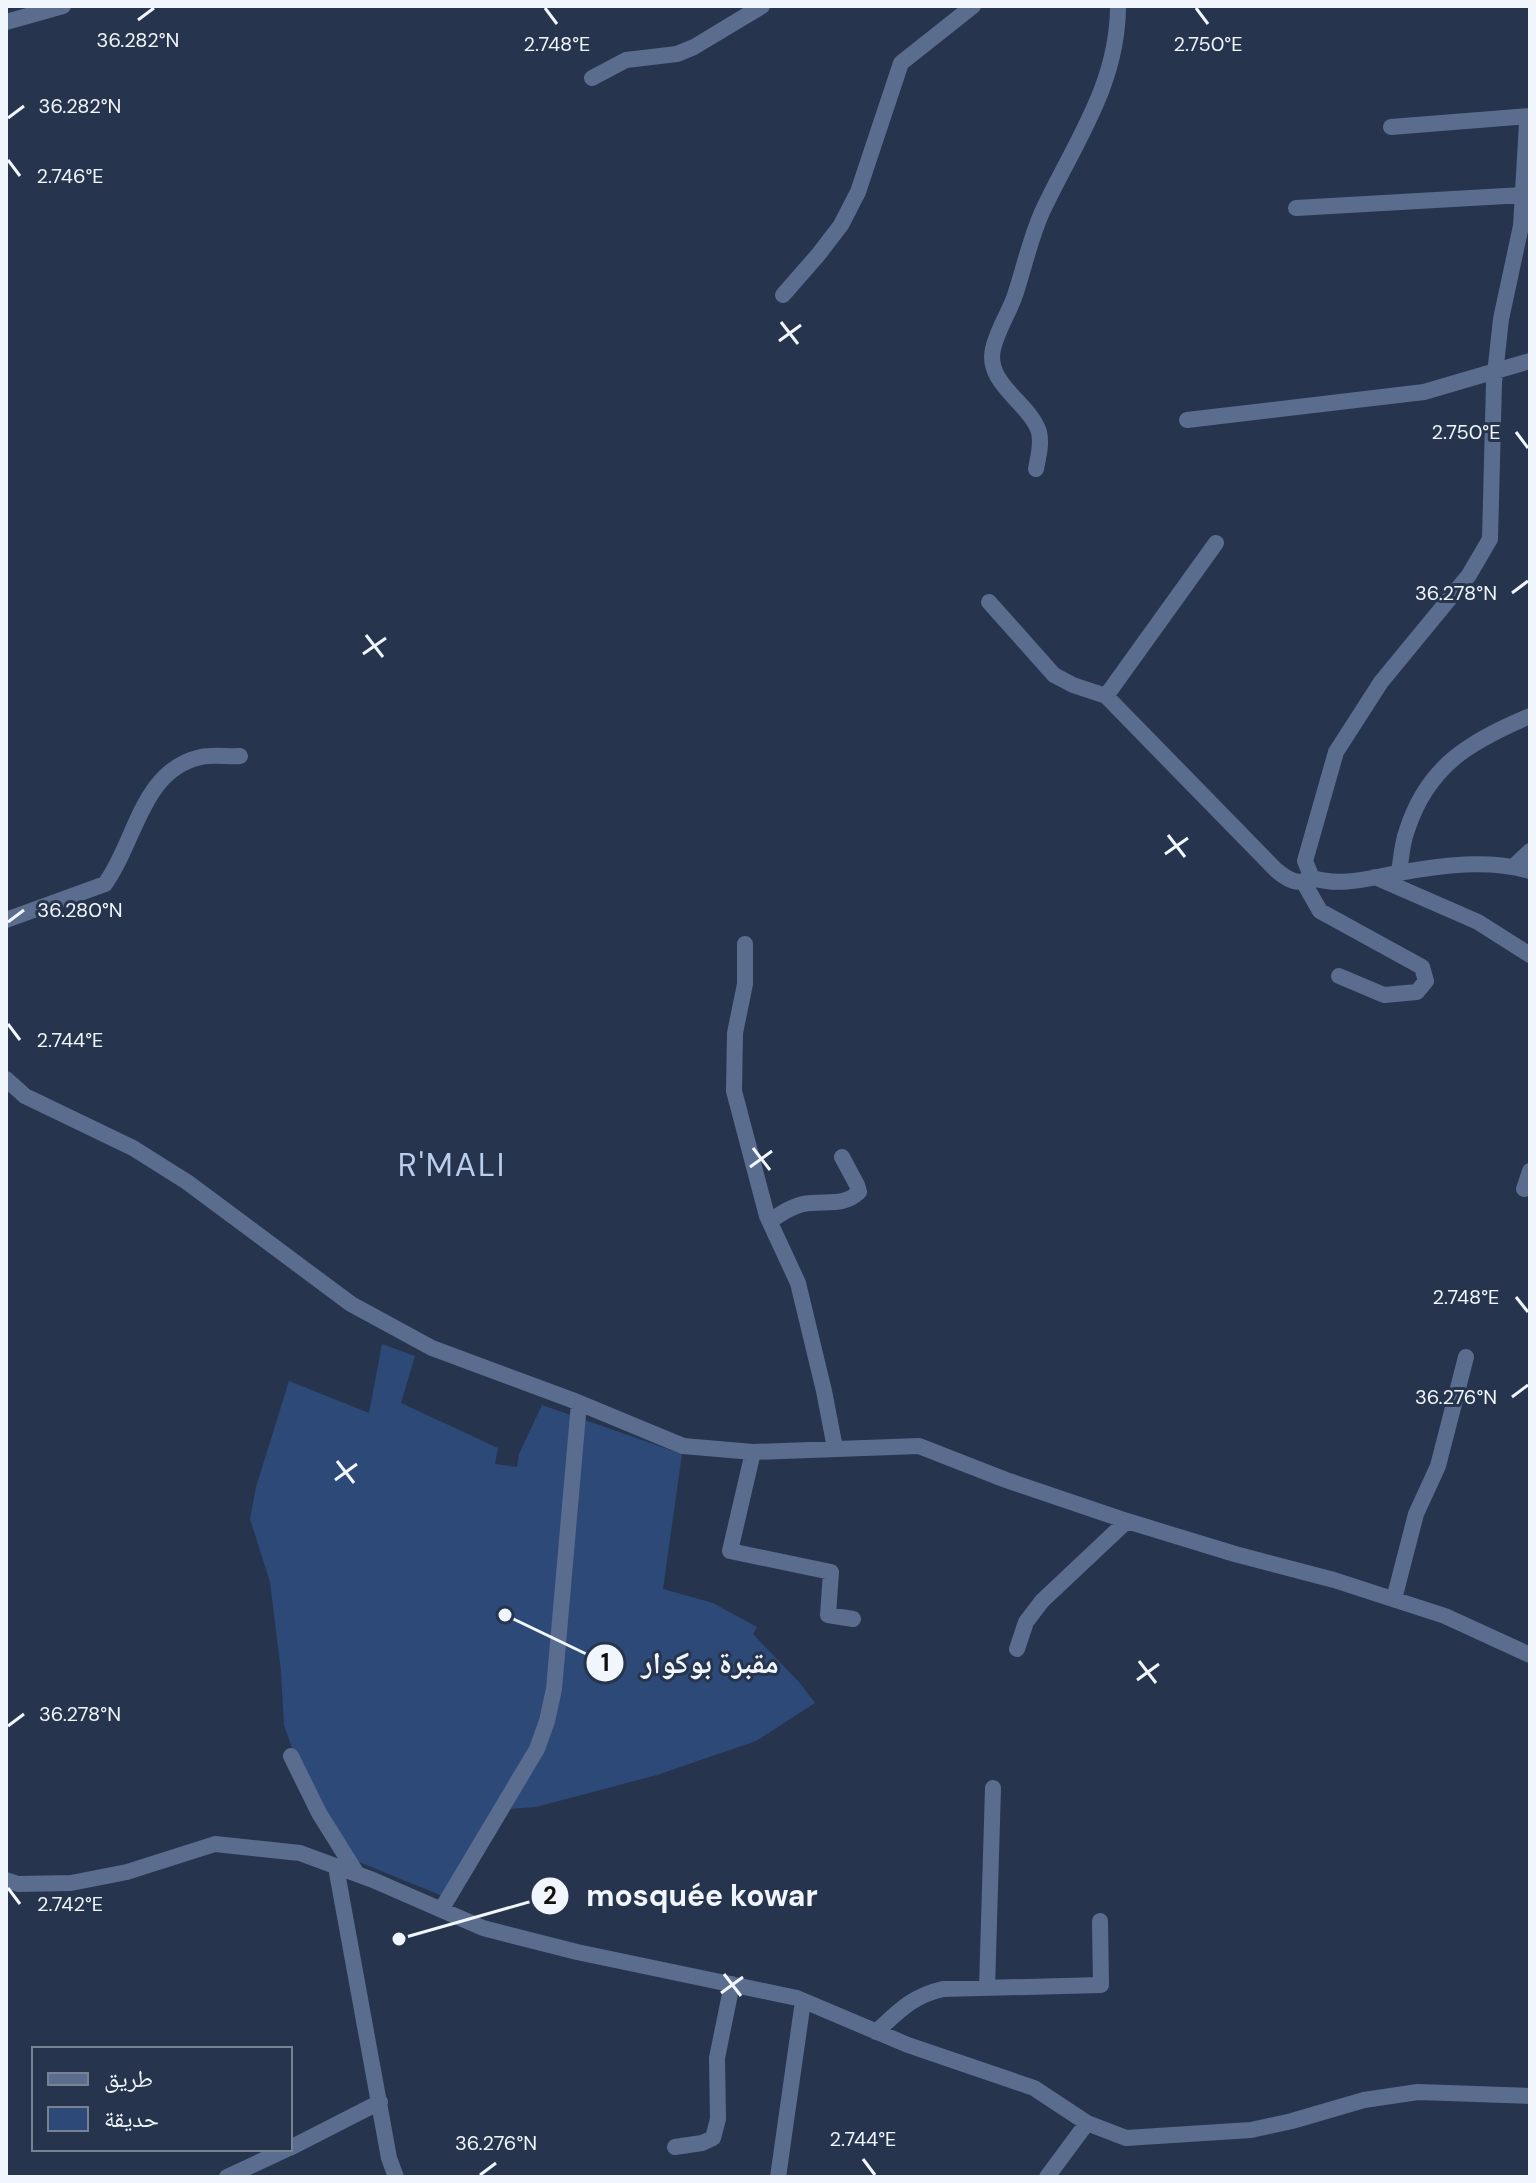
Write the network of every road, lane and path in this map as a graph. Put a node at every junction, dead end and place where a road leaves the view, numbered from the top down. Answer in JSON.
{"nodes":[{"id":1,"x":63,"y":6,"type":"edge"},
{"id":2,"x":762,"y":6,"type":"edge"},
{"id":3,"x":973,"y":6,"type":"edge"},
{"id":4,"x":1118,"y":6,"type":"edge"},
{"id":5,"x":6,"y":22,"type":"edge"},
{"id":6,"x":592,"y":78,"type":"dead end"},
{"id":7,"x":1530,"y":116,"type":"edge"},
{"id":8,"x":1391,"y":127,"type":"dead end"},
{"id":9,"x":1523,"y":195,"type":"junction"},
{"id":10,"x":1296,"y":208,"type":"dead end"},
{"id":11,"x":783,"y":295,"type":"dead end"},
{"id":12,"x":1530,"y":361,"type":"edge"},
{"id":13,"x":1496,"y":370,"type":"junction"},
{"id":14,"x":1187,"y":420,"type":"dead end"},
{"id":15,"x":1036,"y":469,"type":"dead end"},
{"id":16,"x":1216,"y":543,"type":"dead end"},
{"id":17,"x":989,"y":602,"type":"dead end"},
{"id":18,"x":1106,"y":696,"type":"junction"},
{"id":19,"x":1530,"y":716,"type":"edge"},
{"id":20,"x":240,"y":756,"type":"dead end"},
{"id":21,"x":1530,"y":851,"type":"edge"},
{"id":22,"x":1522,"y":868,"type":"edge"},
{"id":23,"x":1399,"y":873,"type":"junction"},
{"id":24,"x":1375,"y":877,"type":"junction"},
{"id":25,"x":1308,"y":880,"type":"junction"},
{"id":26,"x":6,"y":920,"type":"edge"},
{"id":27,"x":745,"y":944,"type":"dead end"},
{"id":28,"x":1530,"y":955,"type":"edge"},
{"id":29,"x":1339,"y":976,"type":"dead end"},
{"id":30,"x":6,"y":1079,"type":"edge"},
{"id":31,"x":842,"y":1157,"type":"dead end"},
{"id":32,"x":1530,"y":1171,"type":"edge"},
{"id":33,"x":1524,"y":1189,"type":"dead end"},
{"id":34,"x":770,"y":1221,"type":"junction"},
{"id":35,"x":1466,"y":1357,"type":"dead end"},
{"id":36,"x":579,"y":1403,"type":"junction"},
{"id":37,"x":835,"y":1448,"type":"junction"},
{"id":38,"x":753,"y":1452,"type":"junction"},
{"id":39,"x":1127,"y":1521,"type":"junction"},
{"id":40,"x":1394,"y":1599,"type":"junction"},
{"id":41,"x":853,"y":1619,"type":"dead end"},
{"id":42,"x":1017,"y":1649,"type":"dead end"},
{"id":43,"x":1530,"y":1655,"type":"edge"},
{"id":44,"x":291,"y":1756,"type":"dead end"},
{"id":45,"x":993,"y":1788,"type":"dead end"},
{"id":46,"x":336,"y":1867,"type":"junction"},
{"id":47,"x":357,"y":1874,"type":"junction"},
{"id":48,"x":6,"y":1880,"type":"edge"},
{"id":49,"x":441,"y":1910,"type":"junction"},
{"id":50,"x":1100,"y":1921,"type":"dead end"},
{"id":51,"x":732,"y":1984,"type":"junction"},
{"id":52,"x":987,"y":1988,"type":"junction"},
{"id":53,"x":803,"y":2001,"type":"junction"},
{"id":54,"x":876,"y":2032,"type":"junction"},
{"id":55,"x":1530,"y":2096,"type":"edge"},
{"id":56,"x":380,"y":2102,"type":"junction"},
{"id":57,"x":1087,"y":2123,"type":"junction"},
{"id":58,"x":292,"y":2146,"type":"edge"},
{"id":59,"x":675,"y":2147,"type":"dead end"},
{"id":60,"x":282,"y":2151,"type":"edge"},
{"id":61,"x":227,"y":2177,"type":"edge"},
{"id":62,"x":396,"y":2177,"type":"edge"},
{"id":63,"x":778,"y":2177,"type":"edge"},
{"id":64,"x":1047,"y":2177,"type":"edge"}],
"edges":[{"from":1,"to":5,"type":"street"},
{"from":2,"to":6,"type":"street"},
{"from":3,"to":11,"type":"street"},
{"from":4,"to":15,"type":"street"},
{"from":7,"to":8,"type":"street"},
{"from":7,"to":9,"type":"street"},
{"from":9,"to":10,"type":"street"},
{"from":9,"to":13,"type":"street"},
{"from":12,"to":13,"type":"street"},
{"from":13,"to":14,"type":"street"},
{"from":13,"to":25,"type":"street"},
{"from":16,"to":18,"type":"street"},
{"from":17,"to":18,"type":"street"},
{"from":18,"to":25,"type":"street"},
{"from":19,"to":23,"type":"street"},
{"from":20,"to":26,"type":"street"},
{"from":21,"to":22,"type":"street"},
{"from":22,"to":23,"type":"street"},
{"from":23,"to":24,"type":"street"},
{"from":24,"to":25,"type":"street"},
{"from":24,"to":28,"type":"street"},
{"from":25,"to":29,"type":"street"},
{"from":27,"to":34,"type":"street"},
{"from":30,"to":36,"type":"street"},
{"from":31,"to":34,"type":"street"},
{"from":32,"to":33,"type":"street"},
{"from":34,"to":37,"type":"street"},
{"from":35,"to":40,"type":"street"},
{"from":36,"to":38,"type":"street"},
{"from":36,"to":49,"type":"street"},
{"from":37,"to":38,"type":"street"},
{"from":37,"to":39,"type":"street"},
{"from":38,"to":41,"type":"street"},
{"from":39,"to":40,"type":"street"},
{"from":39,"to":42,"type":"street"},
{"from":40,"to":43,"type":"street"},
{"from":44,"to":47,"type":"street"},
{"from":45,"to":52,"type":"street"},
{"from":46,"to":47,"type":"street"},
{"from":46,"to":48,"type":"street"},
{"from":46,"to":56,"type":"street"},
{"from":47,"to":49,"type":"street"},
{"from":49,"to":51,"type":"street"},
{"from":50,"to":52,"type":"street"},
{"from":51,"to":53,"type":"street"},
{"from":51,"to":59,"type":"street"},
{"from":52,"to":54,"type":"street"},
{"from":53,"to":54,"type":"street"},
{"from":53,"to":63,"type":"street"},
{"from":54,"to":57,"type":"street"},
{"from":55,"to":57,"type":"street"},
{"from":56,"to":58,"type":"street"},
{"from":56,"to":62,"type":"street"},
{"from":57,"to":64,"type":"street"},
{"from":60,"to":61,"type":"street"}]}
